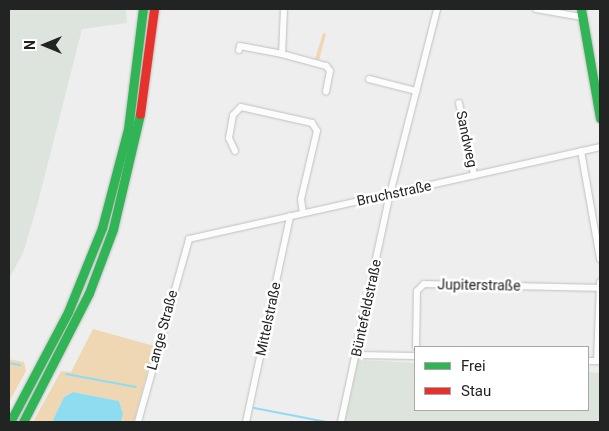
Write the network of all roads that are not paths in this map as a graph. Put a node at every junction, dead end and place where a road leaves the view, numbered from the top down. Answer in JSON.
{"nodes":[{"id":1,"x":143,"y":9,"type":"edge"},
{"id":2,"x":154,"y":9,"type":"edge"},
{"id":3,"x":284,"y":9,"type":"edge"},
{"id":4,"x":438,"y":9,"type":"edge"},
{"id":5,"x":536,"y":9,"type":"edge"},
{"id":6,"x":581,"y":13,"type":"edge"},
{"id":7,"x":239,"y":50,"type":"dead end"},
{"id":8,"x":282,"y":54,"type":"junction"},
{"id":9,"x":369,"y":79,"type":"dead end"},
{"id":10,"x":416,"y":91,"type":"junction"},
{"id":11,"x":326,"y":92,"type":"dead end"},
{"id":12,"x":459,"y":103,"type":"dead end"},
{"id":13,"x":600,"y":118,"type":"edge"},
{"id":14,"x":600,"y":147,"type":"edge"},
{"id":15,"x":235,"y":151,"type":"dead end"},
{"id":16,"x":581,"y":151,"type":"junction"},
{"id":17,"x":474,"y":175,"type":"junction"},
{"id":18,"x":390,"y":194,"type":"junction"},
{"id":19,"x":303,"y":213,"type":"junction"},
{"id":20,"x":290,"y":216,"type":"junction"},
{"id":21,"x":189,"y":238,"type":"joint"},
{"id":22,"x":600,"y":259,"type":"edge"},
{"id":23,"x":600,"y":282,"type":"edge"},
{"id":24,"x":600,"y":288,"type":"edge"},
{"id":25,"x":416,"y":346,"type":"edge"},
{"id":26,"x":356,"y":355,"type":"junction"},
{"id":27,"x":414,"y":356,"type":"edge"},
{"id":28,"x":599,"y":361,"type":"edge"},
{"id":29,"x":10,"y":422,"type":"edge"},
{"id":30,"x":23,"y":422,"type":"edge"},
{"id":31,"x":138,"y":422,"type":"edge"},
{"id":32,"x":246,"y":422,"type":"edge"},
{"id":33,"x":341,"y":422,"type":"edge"}],
"edges":[{"from":1,"to":29,"type":"main road"},
{"from":2,"to":30,"type":"main road"},
{"from":3,"to":8,"type":"street"},
{"from":4,"to":10,"type":"street","name":"Büntefeldstraße"},
{"from":5,"to":6,"type":"street"},
{"from":6,"to":13,"type":"main road"},
{"from":7,"to":8,"type":"street"},
{"from":8,"to":11,"type":"street"},
{"from":9,"to":10,"type":"street"},
{"from":10,"to":18,"type":"street","name":"Büntefeldstraße"},
{"from":12,"to":17,"type":"street","name":"Sandweg"},
{"from":14,"to":16,"type":"street","name":"Bruchstraße"},
{"from":15,"to":19,"type":"street"},
{"from":16,"to":17,"type":"street","name":"Bruchstraße"},
{"from":16,"to":22,"type":"street"},
{"from":17,"to":18,"type":"street","name":"Bruchstraße"},
{"from":18,"to":19,"type":"street","name":"Bruchstraße"},
{"from":18,"to":26,"type":"street","name":"Büntefeldstraße"},
{"from":19,"to":20,"type":"street","name":"Bruchstraße"},
{"from":20,"to":21,"type":"street","name":"Bruchstraße"},
{"from":20,"to":32,"type":"street","name":"Mittelstraße"},
{"from":21,"to":31,"type":"street","name":"Lange Straße"},
{"from":23,"to":24,"type":"street"},
{"from":24,"to":25,"type":"street","name":"Jupiterstraße"},
{"from":24,"to":28,"type":"street"},
{"from":26,"to":27,"type":"street"},
{"from":26,"to":33,"type":"street","name":"Büntefeldstraße"}]}
